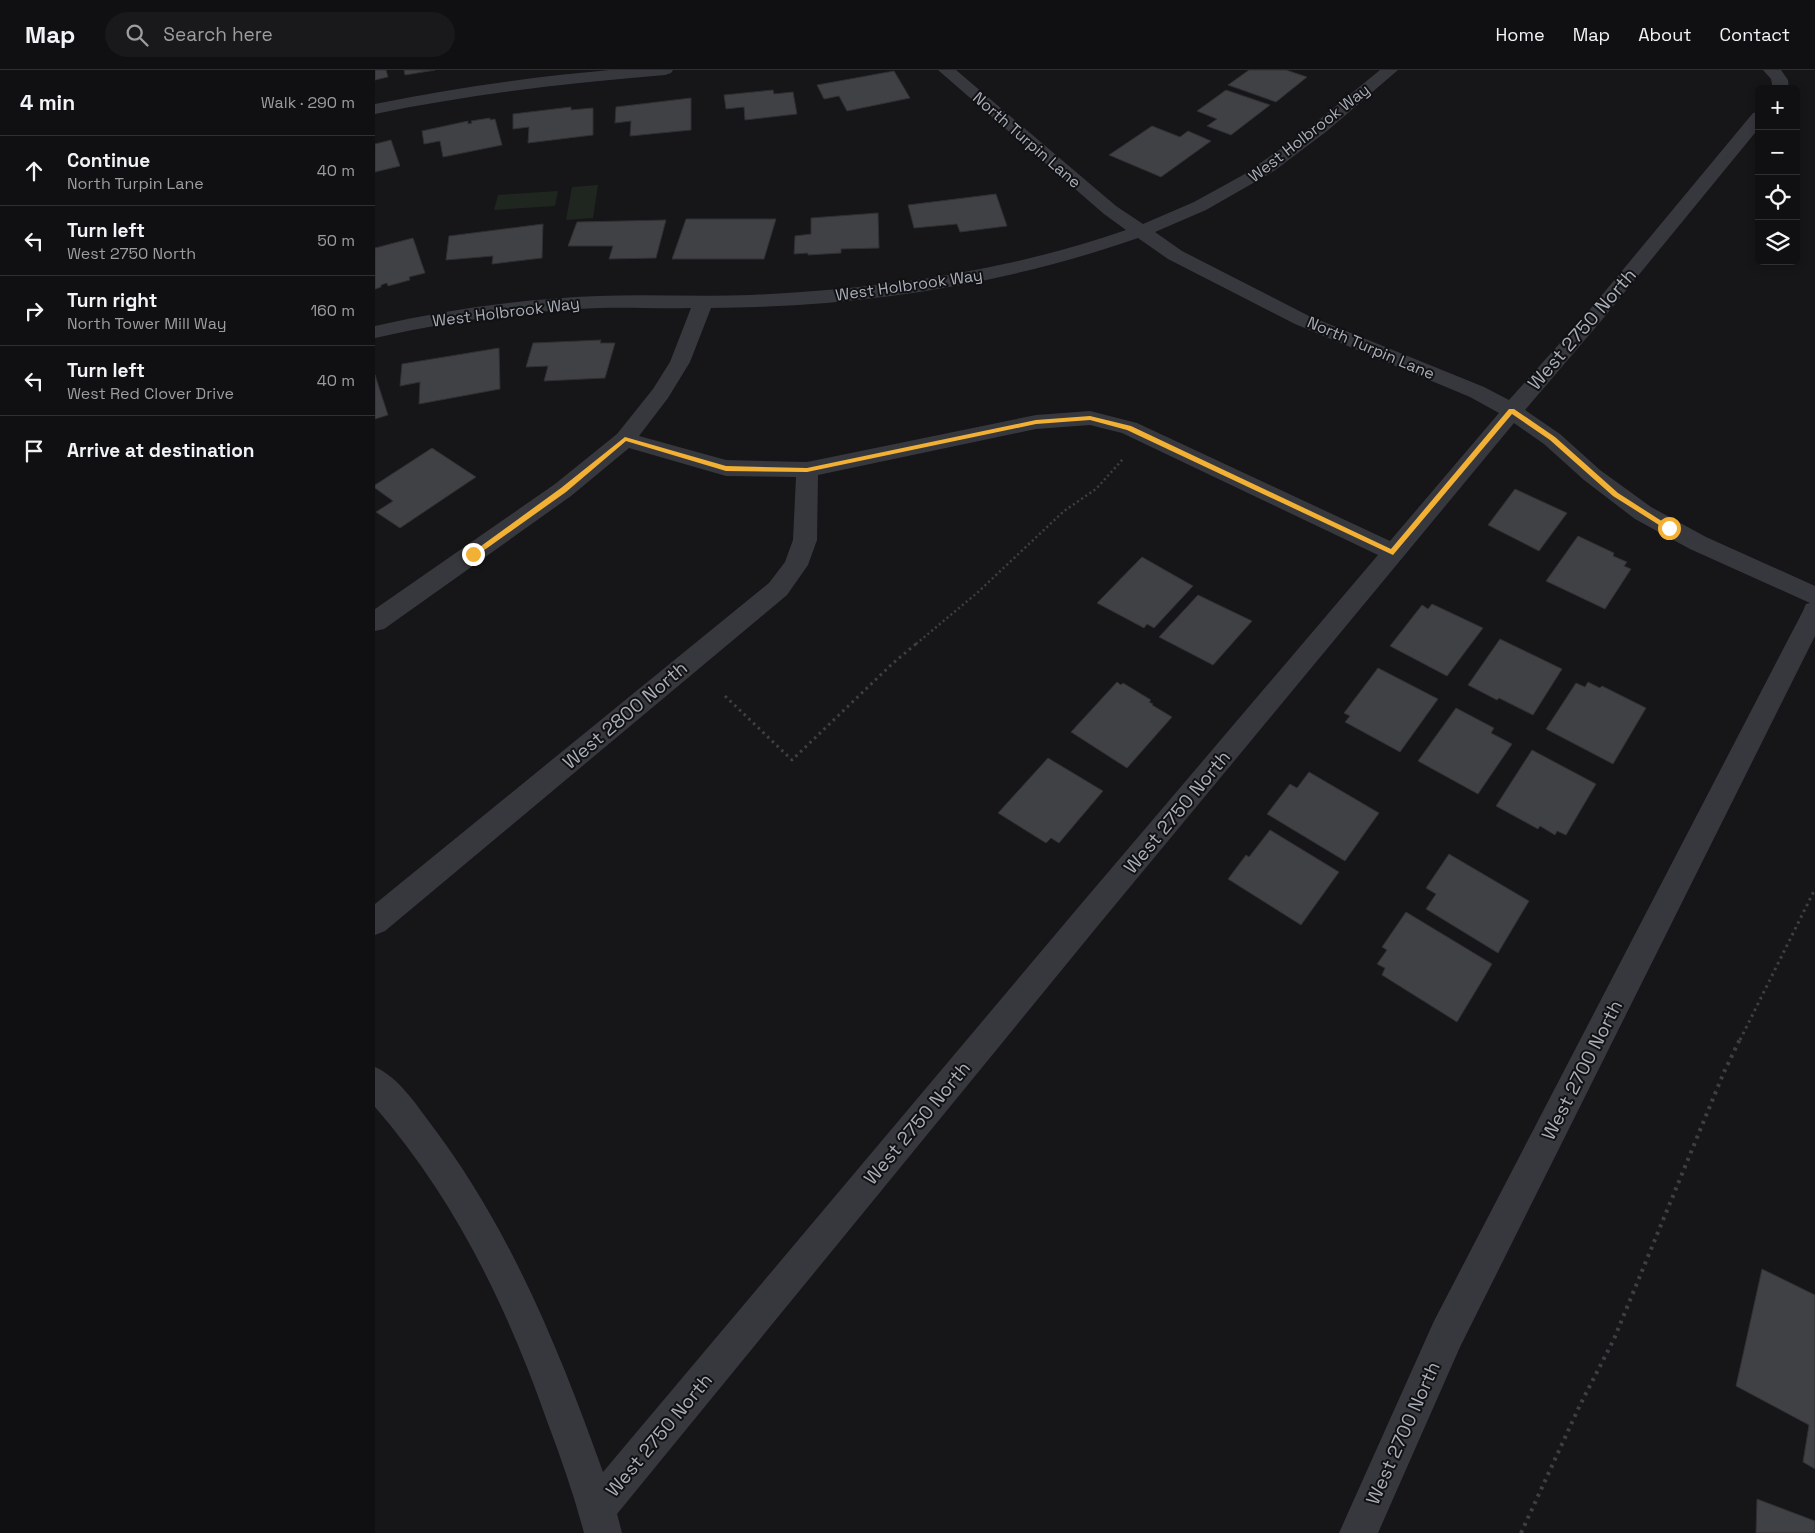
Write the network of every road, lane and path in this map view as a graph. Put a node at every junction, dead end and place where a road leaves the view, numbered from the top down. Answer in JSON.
{"nodes":[{"id":1,"x":665,"y":70,"type":"edge"},
{"id":2,"x":946,"y":70,"type":"edge"},
{"id":3,"x":1390,"y":70,"type":"edge"},
{"id":4,"x":375,"y":109,"type":"edge"},
{"id":5,"x":1755,"y":122,"type":"edge"},
{"id":6,"x":1141,"y":231,"type":"junction"},
{"id":7,"x":703,"y":302,"type":"junction"},
{"id":8,"x":375,"y":332,"type":"edge"},
{"id":9,"x":1511,"y":411,"type":"junction"},
{"id":10,"x":625,"y":439,"type":"junction"},
{"id":11,"x":1127,"y":452,"type":"dead end"},
{"id":12,"x":807,"y":470,"type":"junction"},
{"id":13,"x":1393,"y":552,"type":"junction"},
{"id":14,"x":1815,"y":596,"type":"edge"},
{"id":15,"x":1815,"y":611,"type":"edge"},
{"id":16,"x":375,"y":622,"type":"edge"},
{"id":17,"x":725,"y":696,"type":"dead end"},
{"id":18,"x":1815,"y":889,"type":"edge"},
{"id":19,"x":375,"y":922,"type":"edge"},
{"id":20,"x":375,"y":1083,"type":"edge"},
{"id":21,"x":600,"y":1521,"type":"edge"},
{"id":22,"x":1358,"y":1533,"type":"edge"},
{"id":23,"x":1521,"y":1533,"type":"edge"}],
"edges":[{"from":1,"to":4,"type":"street"},
{"from":2,"to":6,"type":"street","name":"North Turpin Lane"},
{"from":3,"to":6,"type":"street","name":"West Holbrook Way"},
{"from":5,"to":9,"type":"street","name":"West 2750 North"},
{"from":6,"to":7,"type":"street","name":"West Holbrook Way"},
{"from":6,"to":9,"type":"street","name":"North Turpin Lane"},
{"from":7,"to":8,"type":"street","name":"West Holbrook Way"},
{"from":7,"to":10,"type":"street"},
{"from":9,"to":13,"type":"street","name":"West 2750 North"},
{"from":9,"to":14,"type":"street","name":"North Turpin Lane"},
{"from":10,"to":12,"type":"street"},
{"from":10,"to":16,"type":"street"},
{"from":11,"to":17,"type":"path"},
{"from":12,"to":13,"type":"street"},
{"from":12,"to":19,"type":"street","name":"West 2800 North"},
{"from":13,"to":21,"type":"street","name":"West 2750 North"},
{"from":15,"to":22,"type":"street","name":"West 2700 North"},
{"from":18,"to":23,"type":"path"},
{"from":20,"to":21,"type":"street"}]}
